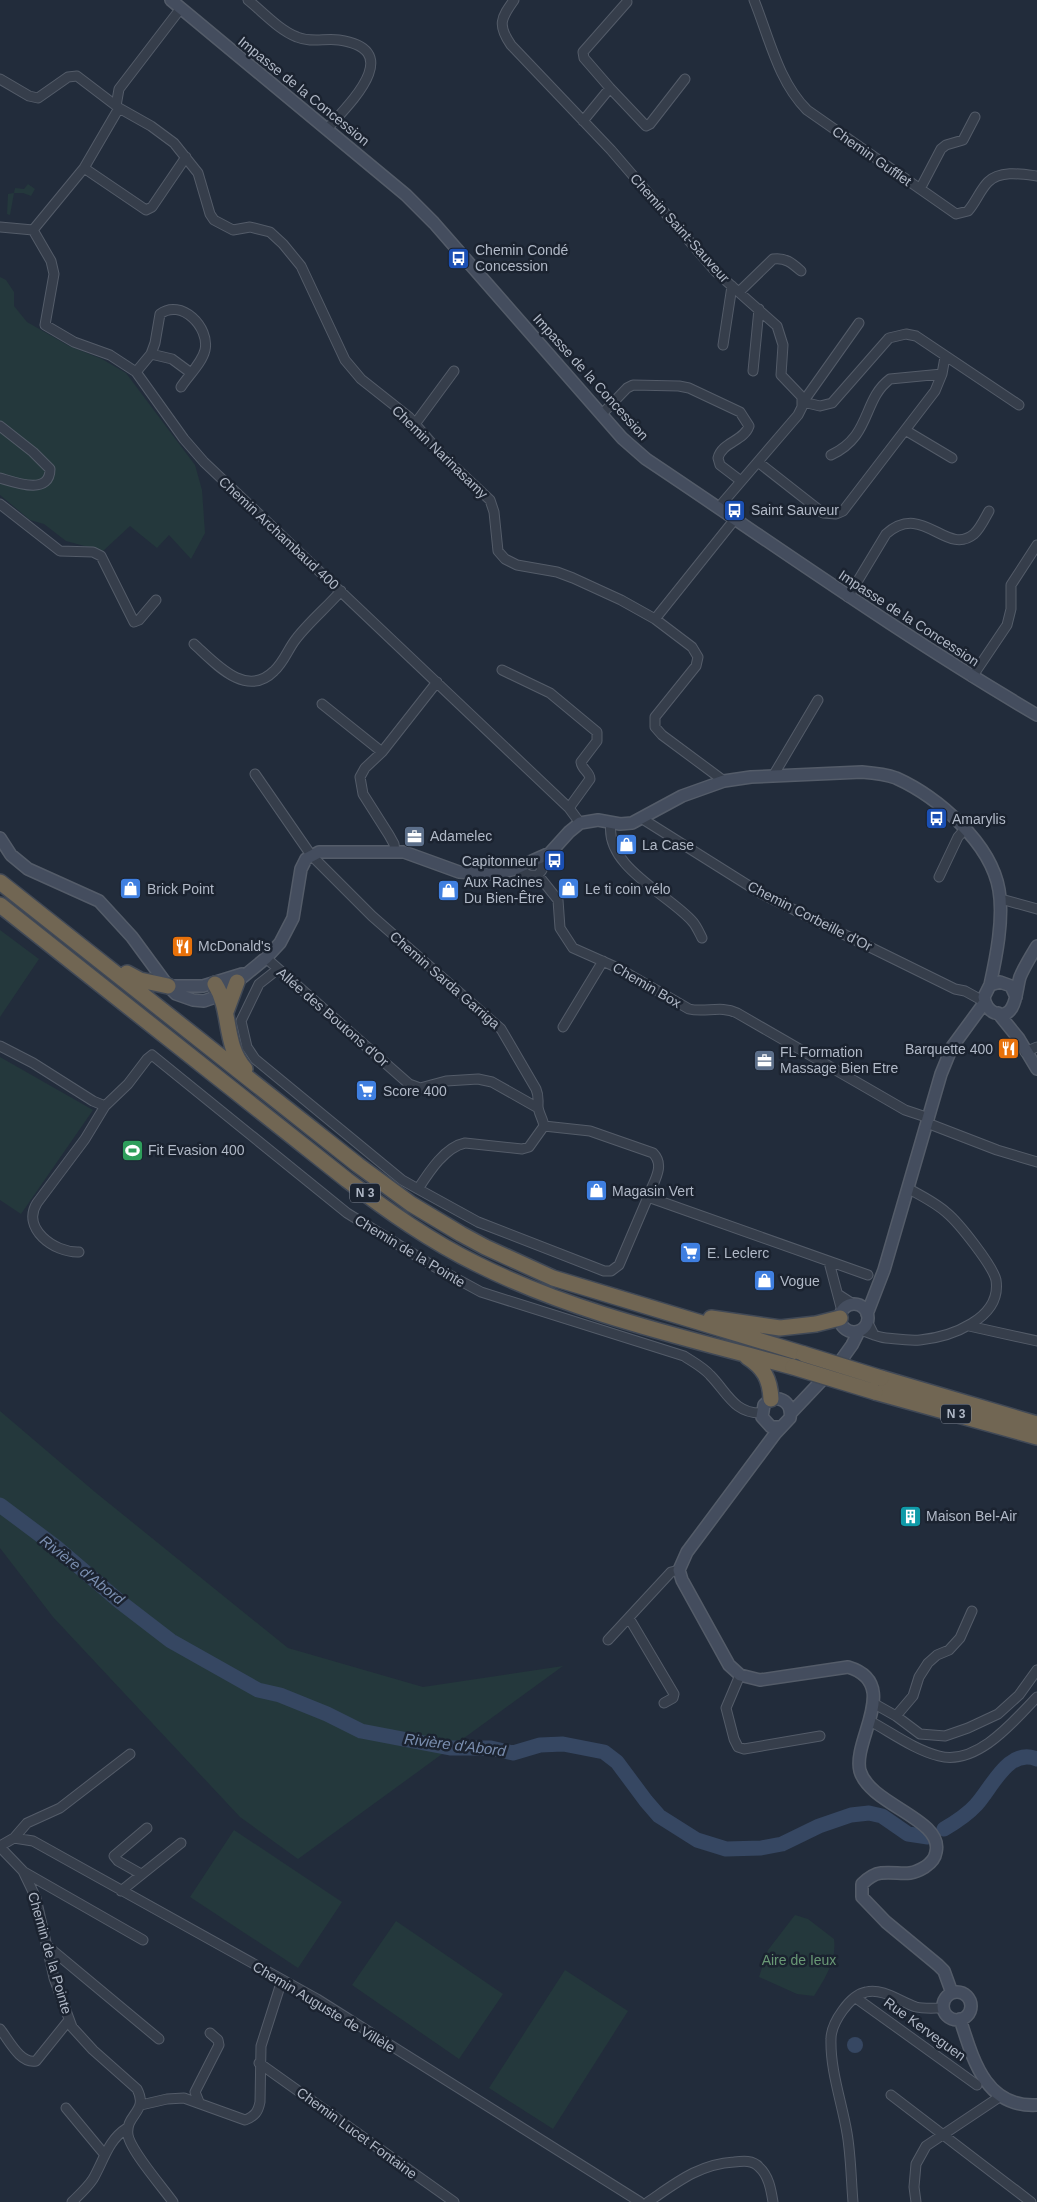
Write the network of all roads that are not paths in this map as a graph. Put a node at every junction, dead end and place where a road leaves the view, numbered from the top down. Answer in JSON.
{"nodes":[{"id":1,"x":170,"y":0,"type":"edge"},
{"id":2,"x":248,"y":0,"type":"edge"},
{"id":3,"x":514,"y":0,"type":"edge"},
{"id":4,"x":754,"y":0,"type":"edge"},
{"id":5,"x":627,"y":2,"type":"dead end"},
{"id":6,"x":181,"y":8,"type":"junction"},
{"id":7,"x":0,"y":79,"type":"edge"},
{"id":8,"x":685,"y":79,"type":"dead end"},
{"id":9,"x":610,"y":88,"type":"junction"},
{"id":10,"x":118,"y":107,"type":"junction"},
{"id":11,"x":975,"y":117,"type":"dead end"},
{"id":12,"x":583,"y":121,"type":"junction"},
{"id":13,"x":327,"y":129,"type":"junction"},
{"id":14,"x":186,"y":157,"type":"junction"},
{"id":15,"x":84,"y":168,"type":"junction"},
{"id":16,"x":1037,"y":176,"type":"edge"},
{"id":17,"x":920,"y":189,"type":"junction"},
{"id":18,"x":0,"y":227,"type":"edge"},
{"id":19,"x":33,"y":230,"type":"junction"},
{"id":20,"x":801,"y":271,"type":"dead end"},
{"id":21,"x":735,"y":289,"type":"junction"},
{"id":22,"x":759,"y":309,"type":"junction"},
{"id":23,"x":859,"y":323,"type":"dead end"},
{"id":24,"x":724,"y":345,"type":"dead end"},
{"id":25,"x":151,"y":354,"type":"junction"},
{"id":26,"x":946,"y":357,"type":"junction"},
{"id":27,"x":454,"y":371,"type":"dead end"},
{"id":28,"x":753,"y":371,"type":"dead end"},
{"id":29,"x":136,"y":372,"type":"junction"},
{"id":30,"x":190,"y":373,"type":"junction"},
{"id":31,"x":942,"y":374,"type":"junction"},
{"id":32,"x":181,"y":387,"type":"dead end"},
{"id":33,"x":803,"y":402,"type":"junction"},
{"id":34,"x":1019,"y":404,"type":"dead end"},
{"id":35,"x":601,"y":415,"type":"junction"},
{"id":36,"x":415,"y":424,"type":"junction"},
{"id":37,"x":0,"y":426,"type":"edge"},
{"id":38,"x":905,"y":430,"type":"junction"},
{"id":39,"x":831,"y":456,"type":"dead end"},
{"id":40,"x":952,"y":458,"type":"dead end"},
{"id":41,"x":758,"y":462,"type":"junction"},
{"id":42,"x":0,"y":478,"type":"edge"},
{"id":43,"x":741,"y":481,"type":"junction"},
{"id":44,"x":0,"y":504,"type":"edge"},
{"id":45,"x":719,"y":507,"type":"junction"},
{"id":46,"x":990,"y":511,"type":"dead end"},
{"id":47,"x":735,"y":519,"type":"junction"},
{"id":48,"x":1037,"y":544,"type":"edge"},
{"id":49,"x":341,"y":591,"type":"junction"},
{"id":50,"x":848,"y":597,"type":"junction"},
{"id":51,"x":156,"y":600,"type":"dead end"},
{"id":52,"x":655,"y":619,"type":"junction"},
{"id":53,"x":194,"y":644,"type":"dead end"},
{"id":54,"x":502,"y":670,"type":"dead end"},
{"id":55,"x":972,"y":677,"type":"junction"},
{"id":56,"x":437,"y":682,"type":"junction"},
{"id":57,"x":818,"y":700,"type":"dead end"},
{"id":58,"x":322,"y":704,"type":"dead end"},
{"id":59,"x":1037,"y":715,"type":"edge"},
{"id":60,"x":382,"y":752,"type":"junction"},
{"id":61,"x":255,"y":774,"type":"dead end"},
{"id":62,"x":773,"y":776,"type":"junction"},
{"id":63,"x":724,"y":781,"type":"junction"},
{"id":64,"x":569,"y":808,"type":"junction"},
{"id":65,"x":641,"y":818,"type":"junction"},
{"id":66,"x":580,"y":823,"type":"junction"},
{"id":67,"x":611,"y":823,"type":"junction"},
{"id":68,"x":965,"y":828,"type":"junction"},
{"id":69,"x":0,"y":838,"type":"edge"},
{"id":70,"x":395,"y":851,"type":"junction"},
{"id":71,"x":311,"y":856,"type":"junction"},
{"id":72,"x":538,"y":859,"type":"junction"},
{"id":73,"x":520,"y":867,"type":"junction"},
{"id":74,"x":538,"y":875,"type":"junction"},
{"id":75,"x":939,"y":876,"type":"dead end"},
{"id":76,"x":0,"y":882,"type":"edge"},
{"id":77,"x":15,"y":893,"type":"junction"},
{"id":78,"x":1000,"y":899,"type":"junction"},
{"id":79,"x":0,"y":905,"type":"edge"},
{"id":80,"x":1037,"y":909,"type":"edge"},
{"id":81,"x":702,"y":938,"type":"dead end"},
{"id":82,"x":1037,"y":946,"type":"edge"},
{"id":83,"x":266,"y":958,"type":"junction"},
{"id":84,"x":603,"y":961,"type":"junction"},
{"id":85,"x":995,"y":964,"type":"junction"},
{"id":86,"x":278,"y":968,"type":"junction"},
{"id":87,"x":1021,"y":976,"type":"junction"},
{"id":88,"x":243,"y":977,"type":"junction"},
{"id":89,"x":1006,"y":983,"type":"junction"},
{"id":90,"x":259,"y":984,"type":"junction"},
{"id":91,"x":990,"y":985,"type":"junction"},
{"id":92,"x":168,"y":986,"type":"junction"},
{"id":93,"x":218,"y":989,"type":"junction"},
{"id":94,"x":985,"y":1002,"type":"junction"},
{"id":95,"x":1014,"y":1002,"type":"junction"},
{"id":96,"x":226,"y":1012,"type":"junction"},
{"id":97,"x":996,"y":1013,"type":"junction"},
{"id":98,"x":563,"y":1027,"type":"dead end"},
{"id":99,"x":966,"y":1027,"type":"junction"},
{"id":100,"x":1019,"y":1039,"type":"junction"},
{"id":101,"x":0,"y":1046,"type":"edge"},
{"id":102,"x":1037,"y":1047,"type":"edge"},
{"id":103,"x":1025,"y":1052,"type":"junction"},
{"id":104,"x":1037,"y":1069,"type":"edge"},
{"id":105,"x":105,"y":1106,"type":"junction"},
{"id":106,"x":538,"y":1108,"type":"junction"},
{"id":107,"x":928,"y":1120,"type":"junction"},
{"id":108,"x":544,"y":1126,"type":"junction"},
{"id":109,"x":1037,"y":1162,"type":"edge"},
{"id":110,"x":389,"y":1187,"type":"junction"},
{"id":111,"x":418,"y":1188,"type":"junction"},
{"id":112,"x":908,"y":1188,"type":"junction"},
{"id":113,"x":648,"y":1197,"type":"junction"},
{"id":114,"x":79,"y":1252,"type":"dead end"},
{"id":115,"x":829,"y":1262,"type":"junction"},
{"id":116,"x":868,"y":1275,"type":"dead end"},
{"id":117,"x":877,"y":1288,"type":"junction"},
{"id":118,"x":839,"y":1295,"type":"junction"},
{"id":119,"x":855,"y":1304,"type":"junction"},
{"id":120,"x":665,"y":1312,"type":"junction"},
{"id":121,"x":855,"y":1322,"type":"junction"},
{"id":122,"x":968,"y":1326,"type":"junction"},
{"id":123,"x":660,"y":1330,"type":"junction"},
{"id":124,"x":1037,"y":1340,"type":"edge"},
{"id":125,"x":878,"y":1385,"type":"junction"},
{"id":126,"x":771,"y":1399,"type":"junction"},
{"id":127,"x":992,"y":1401,"type":"dead end"},
{"id":128,"x":976,"y":1406,"type":"junction"},
{"id":129,"x":789,"y":1408,"type":"junction"},
{"id":130,"x":762,"y":1413,"type":"junction"},
{"id":131,"x":767,"y":1424,"type":"junction"},
{"id":132,"x":1037,"y":1424,"type":"edge"},
{"id":133,"x":781,"y":1427,"type":"junction"},
{"id":134,"x":1037,"y":1437,"type":"edge"},
{"id":135,"x":768,"y":1445,"type":"junction"},
{"id":136,"x":679,"y":1570,"type":"junction"},
{"id":137,"x":972,"y":1611,"type":"dead end"},
{"id":138,"x":629,"y":1618,"type":"junction"},
{"id":139,"x":608,"y":1640,"type":"dead end"},
{"id":140,"x":1037,"y":1670,"type":"edge"},
{"id":141,"x":740,"y":1675,"type":"junction"},
{"id":142,"x":1037,"y":1697,"type":"edge"},
{"id":143,"x":664,"y":1702,"type":"dead end"},
{"id":144,"x":873,"y":1703,"type":"junction"},
{"id":145,"x":896,"y":1716,"type":"junction"},
{"id":146,"x":870,"y":1721,"type":"junction"},
{"id":147,"x":820,"y":1736,"type":"dead end"},
{"id":148,"x":130,"y":1754,"type":"dead end"},
{"id":149,"x":147,"y":1828,"type":"dead end"},
{"id":150,"x":14,"y":1838,"type":"junction"},
{"id":151,"x":180,"y":1843,"type":"dead end"},
{"id":152,"x":0,"y":1847,"type":"edge"},
{"id":153,"x":23,"y":1871,"type":"junction"},
{"id":154,"x":141,"y":1874,"type":"junction"},
{"id":155,"x":121,"y":1891,"type":"junction"},
{"id":156,"x":143,"y":1940,"type":"dead end"},
{"id":157,"x":45,"y":1944,"type":"junction"},
{"id":158,"x":282,"y":1980,"type":"junction"},
{"id":159,"x":952,"y":1993,"type":"junction"},
{"id":160,"x":856,"y":1998,"type":"junction"},
{"id":161,"x":943,"y":2008,"type":"junction"},
{"id":162,"x":960,"y":2019,"type":"junction"},
{"id":163,"x":69,"y":2020,"type":"junction"},
{"id":164,"x":0,"y":2029,"type":"edge"},
{"id":165,"x":210,"y":2033,"type":"dead end"},
{"id":166,"x":159,"y":2039,"type":"dead end"},
{"id":167,"x":259,"y":2063,"type":"junction"},
{"id":168,"x":977,"y":2085,"type":"dead end"},
{"id":169,"x":891,"y":2094,"type":"dead end"},
{"id":170,"x":1001,"y":2096,"type":"junction"},
{"id":171,"x":199,"y":2102,"type":"junction"},
{"id":172,"x":141,"y":2105,"type":"junction"},
{"id":173,"x":1037,"y":2105,"type":"edge"},
{"id":174,"x":66,"y":2108,"type":"dead end"},
{"id":175,"x":128,"y":2128,"type":"junction"},
{"id":176,"x":944,"y":2135,"type":"junction"},
{"id":177,"x":105,"y":2155,"type":"junction"},
{"id":178,"x":72,"y":2202,"type":"edge"},
{"id":179,"x":173,"y":2202,"type":"edge"},
{"id":180,"x":454,"y":2202,"type":"edge"},
{"id":181,"x":640,"y":2202,"type":"edge"},
{"id":182,"x":648,"y":2202,"type":"edge"},
{"id":183,"x":773,"y":2202,"type":"edge"},
{"id":184,"x":852,"y":2202,"type":"edge"},
{"id":185,"x":916,"y":2202,"type":"edge"},
{"id":186,"x":1031,"y":2202,"type":"edge"}],
"edges":[{"from":1,"to":6,"type":"street","name":"Impasse de la Concession"},
{"from":2,"to":13,"type":"street"},
{"from":3,"to":12,"type":"street","name":"Chemin Saint-Sauveur"},
{"from":4,"to":17,"type":"street","name":"Chemin Gufflet"},
{"from":5,"to":9,"type":"street"},
{"from":6,"to":10,"type":"street"},
{"from":6,"to":13,"type":"street","name":"Impasse de la Concession"},
{"from":7,"to":10,"type":"street","name":"Chemin Narinasamy"},
{"from":8,"to":9,"type":"street"},
{"from":9,"to":12,"type":"street"},
{"from":10,"to":14,"type":"street","name":"Chemin Narinasamy"},
{"from":10,"to":15,"type":"street"},
{"from":11,"to":17,"type":"street"},
{"from":12,"to":21,"type":"street","name":"Chemin Saint-Sauveur"},
{"from":13,"to":35,"type":"street","name":"Impasse de la Concession"},
{"from":14,"to":15,"type":"street"},
{"from":14,"to":36,"type":"street","name":"Chemin Narinasamy"},
{"from":15,"to":19,"type":"street"},
{"from":16,"to":17,"type":"street","name":"Chemin Gufflet"},
{"from":18,"to":19,"type":"street"},
{"from":19,"to":29,"type":"street","name":"Chemin Archambaud 400"},
{"from":20,"to":21,"type":"street"},
{"from":21,"to":22,"type":"street","name":"Chemin Saint-Sauveur"},
{"from":21,"to":24,"type":"street"},
{"from":22,"to":28,"type":"street"},
{"from":22,"to":33,"type":"street","name":"Chemin Saint-Sauveur"},
{"from":23,"to":33,"type":"street"},
{"from":25,"to":29,"type":"street"},
{"from":25,"to":30,"type":"street"},
{"from":25,"to":30,"type":"street"},
{"from":26,"to":31,"type":"street"},
{"from":26,"to":33,"type":"street"},
{"from":26,"to":34,"type":"street"},
{"from":27,"to":36,"type":"street"},
{"from":29,"to":49,"type":"street","name":"Chemin Archambaud 400"},
{"from":30,"to":32,"type":"street"},
{"from":31,"to":38,"type":"street"},
{"from":31,"to":39,"type":"street"},
{"from":33,"to":41,"type":"street"},
{"from":35,"to":43,"type":"street"},
{"from":35,"to":45,"type":"street","name":"Impasse de la Concession"},
{"from":36,"to":52,"type":"street","name":"Chemin Narinasamy"},
{"from":37,"to":42,"type":"street"},
{"from":38,"to":40,"type":"street"},
{"from":38,"to":41,"type":"street"},
{"from":41,"to":43,"type":"street"},
{"from":43,"to":45,"type":"street"},
{"from":44,"to":51,"type":"street"},
{"from":45,"to":47,"type":"street","name":"Impasse de la Concession"},
{"from":46,"to":50,"type":"street"},
{"from":47,"to":50,"type":"street","name":"Impasse de la Concession"},
{"from":47,"to":52,"type":"street"},
{"from":48,"to":55,"type":"street"},
{"from":49,"to":53,"type":"street"},
{"from":49,"to":56,"type":"street","name":"Chemin Archambaud 400"},
{"from":50,"to":55,"type":"street","name":"Impasse de la Concession"},
{"from":52,"to":63,"type":"street","name":"Chemin Narinasamy"},
{"from":54,"to":64,"type":"street"},
{"from":55,"to":59,"type":"street","name":"Impasse de la Concession"},
{"from":56,"to":60,"type":"street"},
{"from":56,"to":64,"type":"street","name":"Chemin Archambaud 400"},
{"from":57,"to":62,"type":"street"},
{"from":58,"to":60,"type":"street"},
{"from":60,"to":70,"type":"street"},
{"from":61,"to":71,"type":"street","name":"Chemin Sarda Garriga"},
{"from":62,"to":63,"type":"street"},
{"from":62,"to":68,"type":"street"},
{"from":63,"to":65,"type":"street"},
{"from":64,"to":66,"type":"street","name":"Chemin Archambaud 400"},
{"from":65,"to":67,"type":"street"},
{"from":65,"to":94,"type":"street","name":"Chemin Corbeille d'Or"},
{"from":66,"to":67,"type":"street"},
{"from":66,"to":72,"type":"street"},
{"from":67,"to":81,"type":"street"},
{"from":68,"to":75,"type":"street"},
{"from":68,"to":78,"type":"street"},
{"from":69,"to":92,"type":"street"},
{"from":70,"to":71,"type":"street"},
{"from":70,"to":73,"type":"street"},
{"from":71,"to":83,"type":"street"},
{"from":71,"to":106,"type":"street","name":"Chemin Sarda Garriga"},
{"from":72,"to":73,"type":"street"},
{"from":72,"to":74,"type":"street"},
{"from":73,"to":74,"type":"street"},
{"from":74,"to":84,"type":"street","name":"Chemin Box"},
{"from":76,"to":77,"type":"highway","number":"N 3"},
{"from":77,"to":92,"type":"highway"},
{"from":77,"to":110,"type":"highway","number":"N 3"},
{"from":78,"to":80,"type":"street"},
{"from":78,"to":85,"type":"street"},
{"from":79,"to":123,"type":"highway","number":"N 3"},
{"from":82,"to":87,"type":"street"},
{"from":83,"to":86,"type":"street","name":"Allée des Boutons d'Or"},
{"from":83,"to":88,"type":"street"},
{"from":84,"to":98,"type":"street"},
{"from":84,"to":107,"type":"street","name":"Chemin Box"},
{"from":85,"to":89,"type":"street"},
{"from":85,"to":91,"type":"street"},
{"from":86,"to":90,"type":"street"},
{"from":86,"to":106,"type":"street","name":"Allée des Boutons d'Or"},
{"from":87,"to":89,"type":"street"},
{"from":87,"to":95,"type":"street"},
{"from":88,"to":90,"type":"street"},
{"from":88,"to":93,"type":"street"},
{"from":88,"to":96,"type":"highway"},
{"from":89,"to":91,"type":"street"},
{"from":89,"to":95,"type":"street"},
{"from":90,"to":111,"type":"street"},
{"from":91,"to":94,"type":"street"},
{"from":92,"to":93,"type":"street"},
{"from":93,"to":96,"type":"highway"},
{"from":94,"to":97,"type":"street"},
{"from":94,"to":99,"type":"street"},
{"from":95,"to":97,"type":"street"},
{"from":95,"to":100,"type":"street"},
{"from":96,"to":110,"type":"highway"},
{"from":97,"to":99,"type":"street"},
{"from":97,"to":100,"type":"street"},
{"from":99,"to":107,"type":"street"},
{"from":100,"to":103,"type":"street"},
{"from":101,"to":105,"type":"street"},
{"from":102,"to":103,"type":"street"},
{"from":103,"to":104,"type":"street"},
{"from":105,"to":114,"type":"street"},
{"from":105,"to":130,"type":"street","name":"Chemin de la Pointe"},
{"from":106,"to":108,"type":"street","name":"Chemin Sarda Garriga"},
{"from":107,"to":109,"type":"street","name":"Chemin Box"},
{"from":107,"to":112,"type":"street"},
{"from":108,"to":111,"type":"street"},
{"from":108,"to":113,"type":"street"},
{"from":110,"to":120,"type":"highway","number":"N 3"},
{"from":111,"to":113,"type":"street"},
{"from":112,"to":117,"type":"street"},
{"from":112,"to":122,"type":"street"},
{"from":113,"to":115,"type":"street"},
{"from":115,"to":116,"type":"street"},
{"from":115,"to":118,"type":"street"},
{"from":117,"to":119,"type":"street"},
{"from":117,"to":121,"type":"street"},
{"from":118,"to":119,"type":"street"},
{"from":118,"to":121,"type":"street"},
{"from":119,"to":121,"type":"street"},
{"from":119,"to":121,"type":"street"},
{"from":120,"to":121,"type":"highway"},
{"from":120,"to":125,"type":"highway","number":"N 3","bridge":true},
{"from":121,"to":122,"type":"street"},
{"from":121,"to":129,"type":"street"},
{"from":122,"to":124,"type":"street"},
{"from":123,"to":125,"type":"highway","number":"N 3","bridge":true},
{"from":123,"to":126,"type":"highway"},
{"from":125,"to":128,"type":"highway","number":"N 3"},
{"from":125,"to":134,"type":"highway","number":"N 3"},
{"from":126,"to":129,"type":"street"},
{"from":126,"to":130,"type":"street"},
{"from":127,"to":128,"type":"highway"},
{"from":128,"to":132,"type":"highway","number":"N 3"},
{"from":129,"to":133,"type":"street"},
{"from":130,"to":131,"type":"street"},
{"from":131,"to":133,"type":"street"},
{"from":131,"to":135,"type":"street"},
{"from":133,"to":135,"type":"street"},
{"from":135,"to":136,"type":"street"},
{"from":136,"to":138,"type":"street"},
{"from":136,"to":141,"type":"street"},
{"from":137,"to":145,"type":"street"},
{"from":138,"to":139,"type":"street"},
{"from":138,"to":143,"type":"street"},
{"from":140,"to":145,"type":"street"},
{"from":141,"to":144,"type":"street"},
{"from":141,"to":147,"type":"street"},
{"from":142,"to":146,"type":"street"},
{"from":144,"to":145,"type":"street"},
{"from":144,"to":146,"type":"street"},
{"from":146,"to":159,"type":"street"},
{"from":148,"to":150,"type":"street"},
{"from":149,"to":154,"type":"street"},
{"from":150,"to":152,"type":"street"},
{"from":150,"to":155,"type":"street","name":"Chemin Auguste de Villèle"},
{"from":151,"to":154,"type":"street"},
{"from":152,"to":153,"type":"street","name":"Chemin de la Pointe"},
{"from":153,"to":156,"type":"street"},
{"from":153,"to":157,"type":"street","name":"Chemin de la Pointe"},
{"from":154,"to":155,"type":"street"},
{"from":155,"to":158,"type":"street","name":"Chemin Auguste de Villèle"},
{"from":157,"to":163,"type":"street","name":"Chemin de la Pointe"},
{"from":157,"to":166,"type":"street"},
{"from":158,"to":167,"type":"street"},
{"from":158,"to":181,"type":"street","name":"Chemin Auguste de Villèle"},
{"from":159,"to":161,"type":"street"},
{"from":159,"to":162,"type":"street"},
{"from":160,"to":161,"type":"street"},
{"from":160,"to":168,"type":"street","name":"Rue Kerveguen"},
{"from":160,"to":184,"type":"street"},
{"from":161,"to":162,"type":"street"},
{"from":162,"to":170,"type":"street"},
{"from":163,"to":164,"type":"street"},
{"from":163,"to":172,"type":"street","name":"Chemin de la Pointe"},
{"from":165,"to":171,"type":"street"},
{"from":167,"to":171,"type":"street"},
{"from":167,"to":180,"type":"street","name":"Chemin Lucet Fontaine"},
{"from":169,"to":176,"type":"street"},
{"from":170,"to":173,"type":"street"},
{"from":170,"to":176,"type":"street"},
{"from":171,"to":172,"type":"street"},
{"from":172,"to":175,"type":"street"},
{"from":174,"to":177,"type":"street"},
{"from":175,"to":177,"type":"street"},
{"from":175,"to":179,"type":"street"},
{"from":176,"to":185,"type":"street"},
{"from":176,"to":186,"type":"street"},
{"from":177,"to":178,"type":"street"},
{"from":182,"to":183,"type":"street"}]}
